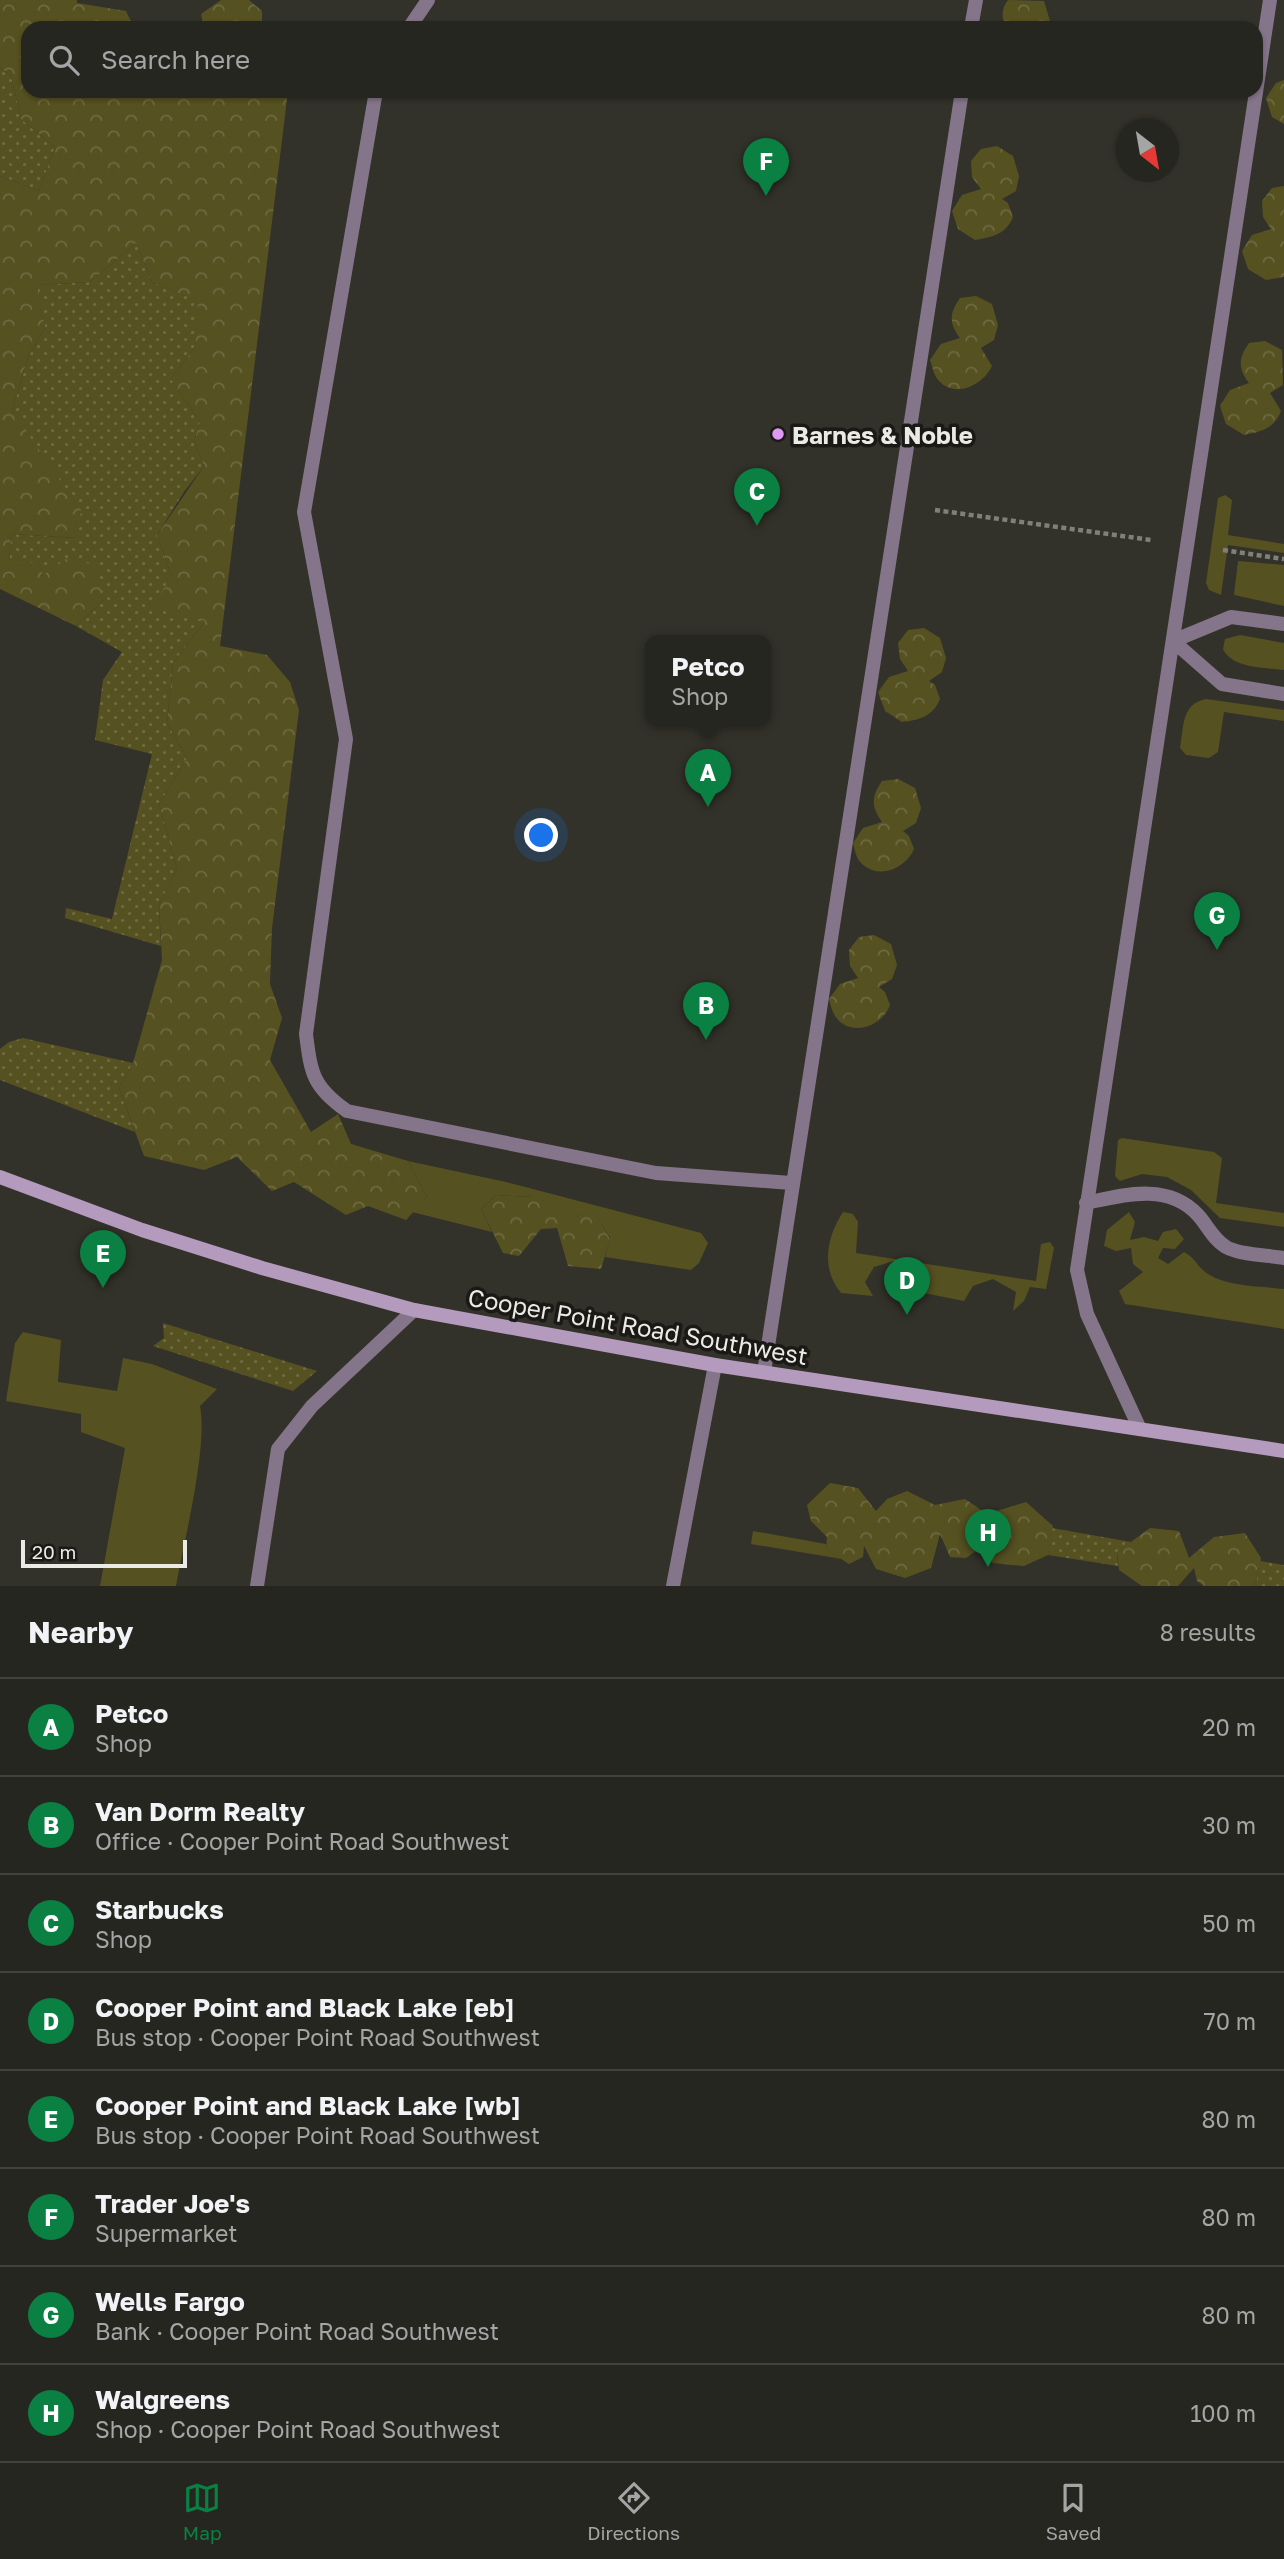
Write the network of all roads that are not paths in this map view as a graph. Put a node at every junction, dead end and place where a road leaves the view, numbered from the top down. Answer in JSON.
{"nodes":[{"id":1,"x":428,"y":0,"type":"edge"},
{"id":2,"x":976,"y":0,"type":"edge"},
{"id":3,"x":1270,"y":0,"type":"edge"},
{"id":4,"x":414,"y":21,"type":"edge"},
{"id":5,"x":972,"y":21,"type":"edge"},
{"id":6,"x":1263,"y":46,"type":"edge"},
{"id":7,"x":375,"y":98,"type":"edge"},
{"id":8,"x":960,"y":98,"type":"edge"},
{"id":9,"x":1255,"y":98,"type":"edge"},
{"id":10,"x":1284,"y":624,"type":"edge"},
{"id":11,"x":1173,"y":641,"type":"junction"},
{"id":12,"x":1284,"y":694,"type":"edge"},
{"id":13,"x":0,"y":1177,"type":"edge"},
{"id":14,"x":791,"y":1183,"type":"junction"},
{"id":15,"x":1086,"y":1203,"type":"junction"},
{"id":16,"x":1284,"y":1258,"type":"edge"},
{"id":17,"x":414,"y":1310,"type":"junction"},
{"id":18,"x":715,"y":1365,"type":"junction"},
{"id":19,"x":764,"y":1372,"type":"junction"},
{"id":20,"x":1139,"y":1427,"type":"junction"},
{"id":21,"x":1284,"y":1451,"type":"edge"},
{"id":22,"x":257,"y":1586,"type":"edge"},
{"id":23,"x":673,"y":1586,"type":"edge"}],
"edges":[{"from":1,"to":4,"type":"lane"},
{"from":2,"to":5,"type":"lane"},
{"from":3,"to":6,"type":"lane"},
{"from":7,"to":14,"type":"lane"},
{"from":8,"to":14,"type":"lane"},
{"from":9,"to":11,"type":"lane"},
{"from":10,"to":11,"type":"lane"},
{"from":11,"to":12,"type":"lane"},
{"from":11,"to":15,"type":"lane"},
{"from":13,"to":17,"type":"main road","name":"Cooper Point Road Southwest"},
{"from":14,"to":19,"type":"lane"},
{"from":15,"to":16,"type":"lane"},
{"from":15,"to":20,"type":"lane"},
{"from":17,"to":18,"type":"main road","name":"Cooper Point Road Southwest"},
{"from":17,"to":22,"type":"lane"},
{"from":18,"to":19,"type":"main road","name":"Cooper Point Road Southwest"},
{"from":18,"to":23,"type":"lane"},
{"from":19,"to":20,"type":"main road","name":"Cooper Point Road Southwest"},
{"from":20,"to":21,"type":"main road","name":"Cooper Point Road Southwest"}]}
